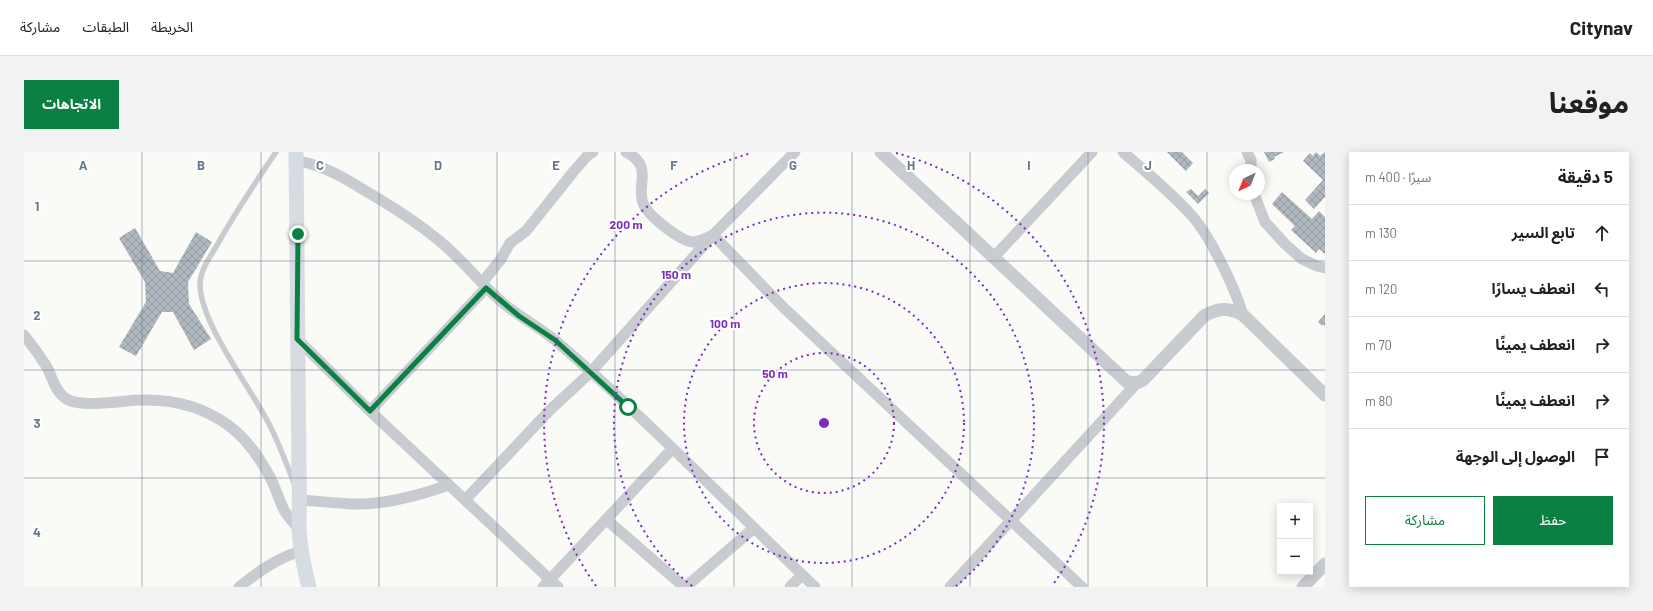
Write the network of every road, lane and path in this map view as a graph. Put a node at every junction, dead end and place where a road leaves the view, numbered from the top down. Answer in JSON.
{"nodes":[{"id":1,"x":276,"y":152,"type":"edge"},
{"id":2,"x":594,"y":152,"type":"edge"},
{"id":3,"x":626,"y":152,"type":"edge"},
{"id":4,"x":795,"y":152,"type":"edge"},
{"id":5,"x":881,"y":152,"type":"edge"},
{"id":6,"x":1092,"y":152,"type":"edge"},
{"id":7,"x":1123,"y":152,"type":"edge"},
{"id":8,"x":1247,"y":152,"type":"edge"},
{"id":9,"x":296,"y":156,"type":"edge"},
{"id":10,"x":1251,"y":164,"type":"edge"},
{"id":11,"x":1256,"y":200,"type":"edge"},
{"id":12,"x":713,"y":236,"type":"junction"},
{"id":13,"x":994,"y":257,"type":"junction"},
{"id":14,"x":1325,"y":268,"type":"edge"},
{"id":15,"x":484,"y":286,"type":"junction"},
{"id":16,"x":1243,"y":314,"type":"junction"},
{"id":17,"x":24,"y":335,"type":"edge"},
{"id":18,"x":297,"y":339,"type":"junction"},
{"id":19,"x":590,"y":372,"type":"junction"},
{"id":20,"x":1137,"y":383,"type":"junction"},
{"id":21,"x":1325,"y":395,"type":"edge"},
{"id":22,"x":370,"y":411,"type":"junction"},
{"id":23,"x":672,"y":449,"type":"junction"},
{"id":24,"x":449,"y":485,"type":"junction"},
{"id":25,"x":300,"y":500,"type":"junction"},
{"id":26,"x":465,"y":500,"type":"junction"},
{"id":27,"x":606,"y":520,"type":"junction"},
{"id":28,"x":1011,"y":520,"type":"junction"},
{"id":29,"x":754,"y":528,"type":"junction"},
{"id":30,"x":299,"y":529,"type":"junction"},
{"id":31,"x":301,"y":551,"type":"junction"},
{"id":32,"x":1325,"y":564,"type":"edge"},
{"id":33,"x":802,"y":575,"type":"junction"},
{"id":34,"x":550,"y":585,"type":"edge"},
{"id":35,"x":239,"y":587,"type":"edge"},
{"id":36,"x":309,"y":587,"type":"edge"},
{"id":37,"x":790,"y":587,"type":"edge"},
{"id":38,"x":815,"y":587,"type":"edge"},
{"id":39,"x":950,"y":587,"type":"edge"},
{"id":40,"x":1082,"y":587,"type":"edge"},
{"id":41,"x":1303,"y":587,"type":"edge"}],
"edges":[{"from":1,"to":25,"type":"lane"},
{"from":2,"to":15,"type":"street"},
{"from":3,"to":12,"type":"street"},
{"from":4,"to":12,"type":"street"},
{"from":5,"to":13,"type":"street"},
{"from":6,"to":13,"type":"street"},
{"from":7,"to":16,"type":"street"},
{"from":8,"to":10,"type":"street"},
{"from":9,"to":15,"type":"street"},
{"from":9,"to":18,"type":"main road"},
{"from":11,"to":14,"type":"street"},
{"from":12,"to":19,"type":"street"},
{"from":12,"to":28,"type":"street"},
{"from":13,"to":20,"type":"street"},
{"from":15,"to":19,"type":"street"},
{"from":15,"to":22,"type":"street"},
{"from":16,"to":20,"type":"street"},
{"from":16,"to":21,"type":"street"},
{"from":17,"to":30,"type":"street"},
{"from":18,"to":22,"type":"street"},
{"from":18,"to":25,"type":"main road"},
{"from":19,"to":23,"type":"street"},
{"from":19,"to":26,"type":"street"},
{"from":20,"to":28,"type":"street"},
{"from":22,"to":24,"type":"street"},
{"from":23,"to":27,"type":"street"},
{"from":23,"to":29,"type":"street"},
{"from":24,"to":25,"type":"street"},
{"from":24,"to":26,"type":"street"},
{"from":25,"to":30,"type":"main road"},
{"from":26,"to":34,"type":"street"},
{"from":27,"to":29,"type":"street"},
{"from":27,"to":34,"type":"street"},
{"from":28,"to":39,"type":"street"},
{"from":28,"to":40,"type":"street"},
{"from":29,"to":33,"type":"street"},
{"from":30,"to":31,"type":"main road"},
{"from":31,"to":35,"type":"street"},
{"from":31,"to":36,"type":"main road"},
{"from":32,"to":41,"type":"street"},
{"from":33,"to":37,"type":"street"},
{"from":33,"to":38,"type":"street"}]}
